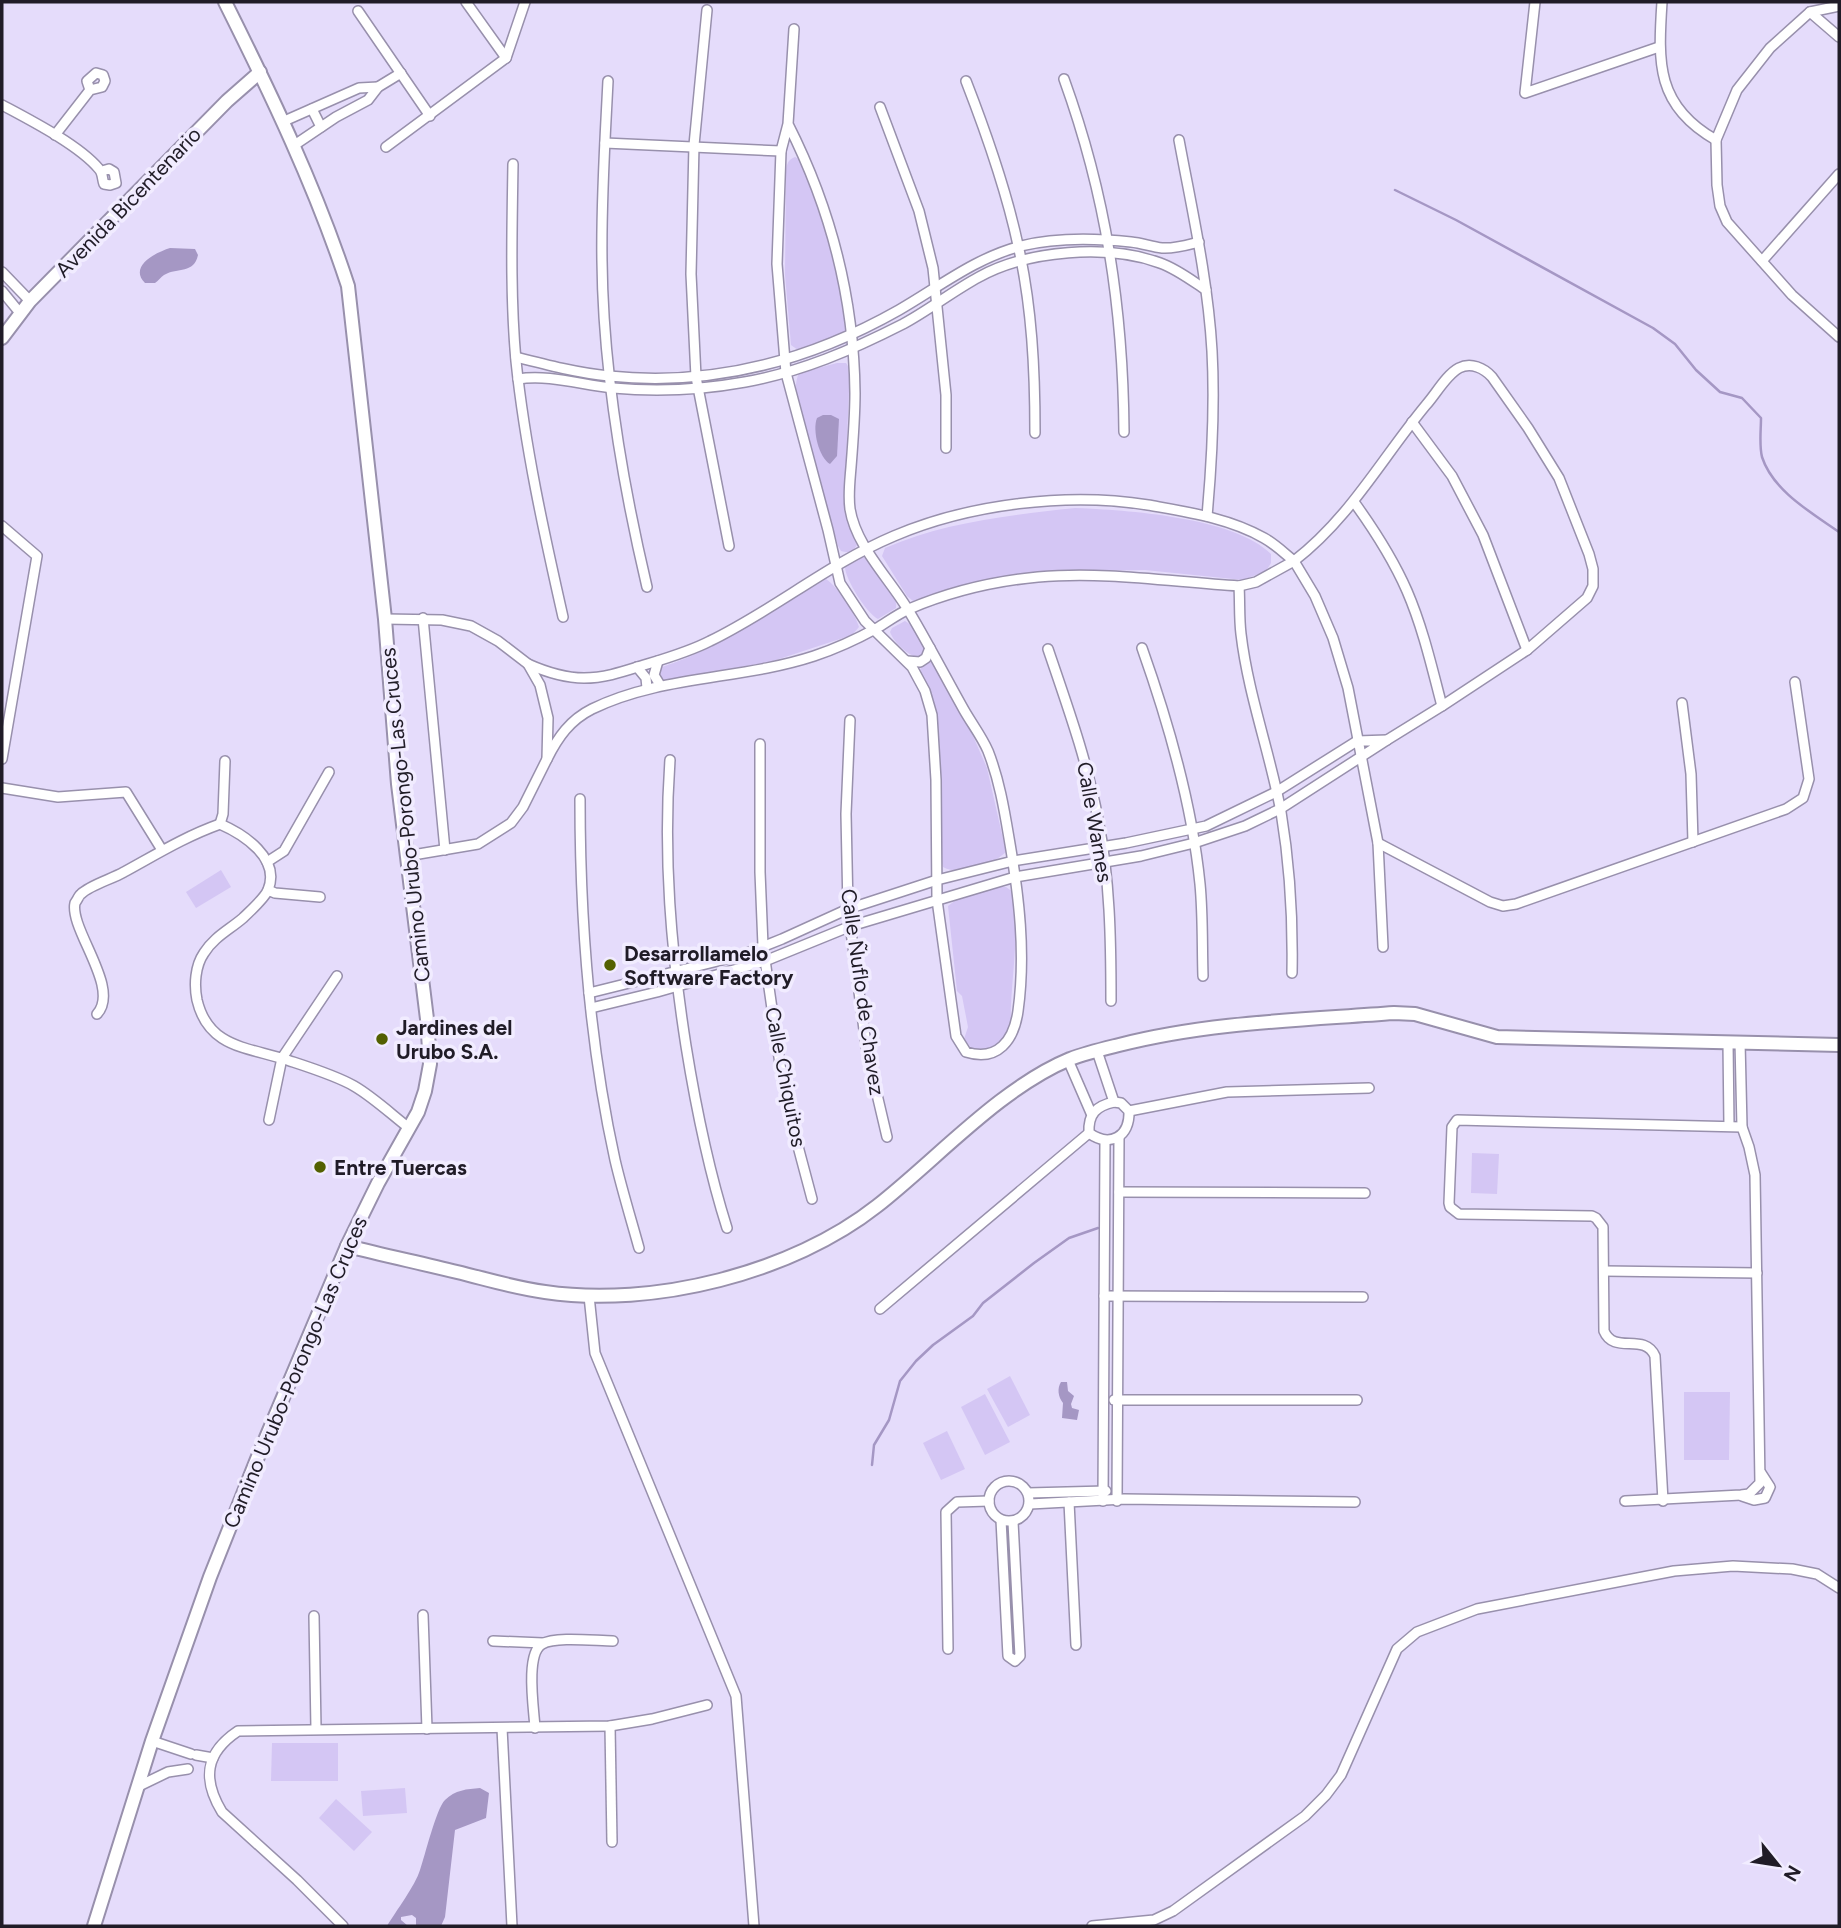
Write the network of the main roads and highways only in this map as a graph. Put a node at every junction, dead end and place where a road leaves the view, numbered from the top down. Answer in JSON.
{"nodes":[{"id":1,"x":225,"y":2,"type":"edge"},
{"id":2,"x":260,"y":72,"type":"junction"},
{"id":3,"x":2,"y":338,"type":"edge"},
{"id":4,"x":1839,"y":1045,"type":"edge"},
{"id":5,"x":347,"y":1246,"type":"junction"},
{"id":6,"x":94,"y":1926,"type":"edge"}],
"edges":[{"from":1,"to":2,"type":"main road","name":"Camino Urubo-Porongo-Las Cruces"},
{"from":2,"to":3,"type":"main road","name":"Avenida Bicentenario"},
{"from":2,"to":5,"type":"main road","name":"Camino Urubo-Porongo-Las Cruces"},
{"from":4,"to":5,"type":"main road"},
{"from":5,"to":6,"type":"main road","name":"Camino Urubo-Porongo-Las Cruces"}]}
